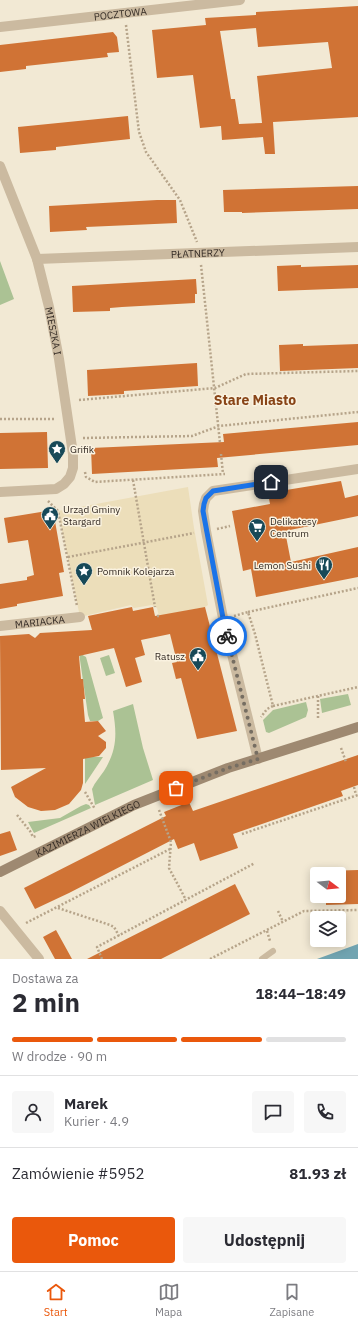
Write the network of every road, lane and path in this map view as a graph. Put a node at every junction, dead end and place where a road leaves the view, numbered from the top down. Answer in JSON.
{"nodes":[{"id":1,"x":240,"y":0,"type":"edge"},
{"id":2,"x":125,"y":21,"type":"dead end"},
{"id":3,"x":0,"y":27,"type":"edge"},
{"id":4,"x":0,"y":166,"type":"edge"},
{"id":5,"x":198,"y":244,"type":"dead end"},
{"id":6,"x":358,"y":246,"type":"edge"},
{"id":7,"x":37,"y":260,"type":"junction"},
{"id":8,"x":201,"y":260,"type":"dead end"},
{"id":9,"x":358,"y":371,"type":"edge"},
{"id":10,"x":215,"y":388,"type":"junction"},
{"id":11,"x":79,"y":400,"type":"dead end"},
{"id":12,"x":358,"y":412,"type":"edge"},
{"id":13,"x":0,"y":419,"type":"edge"},
{"id":14,"x":56,"y":419,"type":"dead end"},
{"id":15,"x":219,"y":426,"type":"junction"},
{"id":16,"x":83,"y":438,"type":"dead end"},
{"id":17,"x":220,"y":443,"type":"dead end"},
{"id":18,"x":221,"y":454,"type":"dead end"},
{"id":19,"x":85,"y":469,"type":"dead end"},
{"id":20,"x":358,"y":469,"type":"edge"},
{"id":21,"x":133,"y":480,"type":"junction"},
{"id":22,"x":0,"y":492,"type":"edge"},
{"id":23,"x":48,"y":501,"type":"dead end"},
{"id":24,"x":230,"y":526,"type":"dead end"},
{"id":25,"x":206,"y":531,"type":"junction"},
{"id":26,"x":145,"y":543,"type":"junction"},
{"id":27,"x":68,"y":557,"type":"junction"},
{"id":28,"x":358,"y":588,"type":"edge"},
{"id":29,"x":155,"y":607,"type":"dead end"},
{"id":30,"x":248,"y":612,"type":"junction"},
{"id":31,"x":233,"y":616,"type":"dead end"},
{"id":32,"x":80,"y":617,"type":"joint"},
{"id":33,"x":0,"y":626,"type":"edge"},
{"id":34,"x":358,"y":687,"type":"edge"},
{"id":35,"x":318,"y":696,"type":"junction"},
{"id":36,"x":273,"y":706,"type":"junction"},
{"id":37,"x":318,"y":718,"type":"dead end"},
{"id":38,"x":259,"y":720,"type":"dead end"},
{"id":39,"x":358,"y":727,"type":"edge"},
{"id":40,"x":341,"y":748,"type":"dead end"},
{"id":41,"x":258,"y":759,"type":"junction"},
{"id":42,"x":346,"y":762,"type":"dead end"},
{"id":43,"x":354,"y":786,"type":"dead end"},
{"id":44,"x":85,"y":792,"type":"dead end"},
{"id":45,"x":357,"y":795,"type":"edge"},
{"id":46,"x":95,"y":809,"type":"dead end"},
{"id":47,"x":159,"y":810,"type":"dead end"},
{"id":48,"x":16,"y":815,"type":"dead end"},
{"id":49,"x":242,"y":834,"type":"dead end"},
{"id":50,"x":36,"y":836,"type":"dead end"},
{"id":51,"x":170,"y":849,"type":"junction"},
{"id":52,"x":255,"y":863,"type":"dead end"},
{"id":53,"x":0,"y":872,"type":"edge"},
{"id":54,"x":186,"y":900,"type":"junction"},
{"id":55,"x":57,"y":907,"type":"junction"},
{"id":56,"x":358,"y":910,"type":"edge"},
{"id":57,"x":0,"y":911,"type":"edge"},
{"id":58,"x":278,"y":911,"type":"dead end"},
{"id":59,"x":283,"y":922,"type":"junction"},
{"id":60,"x":21,"y":926,"type":"dead end"},
{"id":61,"x":119,"y":936,"type":"junction"},
{"id":62,"x":273,"y":951,"type":"dead end"},
{"id":63,"x":39,"y":959,"type":"edge"},
{"id":64,"x":102,"y":959,"type":"edge"},
{"id":65,"x":210,"y":959,"type":"edge"},
{"id":66,"x":262,"y":959,"type":"edge"}],
"edges":[{"from":1,"to":3,"type":"street","name":"POCZTOWA"},
{"from":2,"to":5,"type":"path"},
{"from":4,"to":7,"type":"street","name":"MIESZKA I"},
{"from":6,"to":7,"type":"street","name":"PŁATNERZY"},
{"from":7,"to":22,"type":"street","name":"MIESZKA I"},
{"from":8,"to":10,"type":"path"},
{"from":9,"to":10,"type":"path"},
{"from":10,"to":11,"type":"path"},
{"from":10,"to":15,"type":"path"},
{"from":12,"to":15,"type":"path"},
{"from":13,"to":14,"type":"path"},
{"from":15,"to":16,"type":"path"},
{"from":15,"to":17,"type":"path"},
{"from":18,"to":21,"type":"path"},
{"from":19,"to":21,"type":"path"},
{"from":20,"to":25,"type":"street"},
{"from":21,"to":26,"type":"path"},
{"from":23,"to":27,"type":"path"},
{"from":24,"to":25,"type":"path"},
{"from":25,"to":26,"type":"path"},
{"from":25,"to":41,"type":"street"},
{"from":26,"to":27,"type":"path"},
{"from":26,"to":29,"type":"path"},
{"from":27,"to":32,"type":"path"},
{"from":28,"to":30,"type":"path"},
{"from":30,"to":31,"type":"path"},
{"from":30,"to":36,"type":"path"},
{"from":32,"to":33,"type":"street","name":"MARIACKA"},
{"from":34,"to":35,"type":"path"},
{"from":35,"to":36,"type":"path"},
{"from":35,"to":37,"type":"path"},
{"from":36,"to":38,"type":"path"},
{"from":39,"to":41,"type":"street","name":"KAZIMIERZA WIELKIEGO"},
{"from":40,"to":42,"type":"path"},
{"from":41,"to":53,"type":"street","name":"KAZIMIERZA WIELKIEGO"},
{"from":43,"to":45,"type":"path"},
{"from":44,"to":46,"type":"path"},
{"from":45,"to":49,"type":"path"},
{"from":47,"to":51,"type":"path"},
{"from":48,"to":50,"type":"path"},
{"from":51,"to":54,"type":"path"},
{"from":51,"to":55,"type":"path"},
{"from":52,"to":54,"type":"path"},
{"from":54,"to":61,"type":"path"},
{"from":55,"to":60,"type":"path"},
{"from":55,"to":61,"type":"path"},
{"from":56,"to":59,"type":"path"},
{"from":57,"to":63,"type":"street"},
{"from":58,"to":59,"type":"path"},
{"from":59,"to":65,"type":"path"},
{"from":61,"to":64,"type":"path"},
{"from":62,"to":66,"type":"lane"}]}
